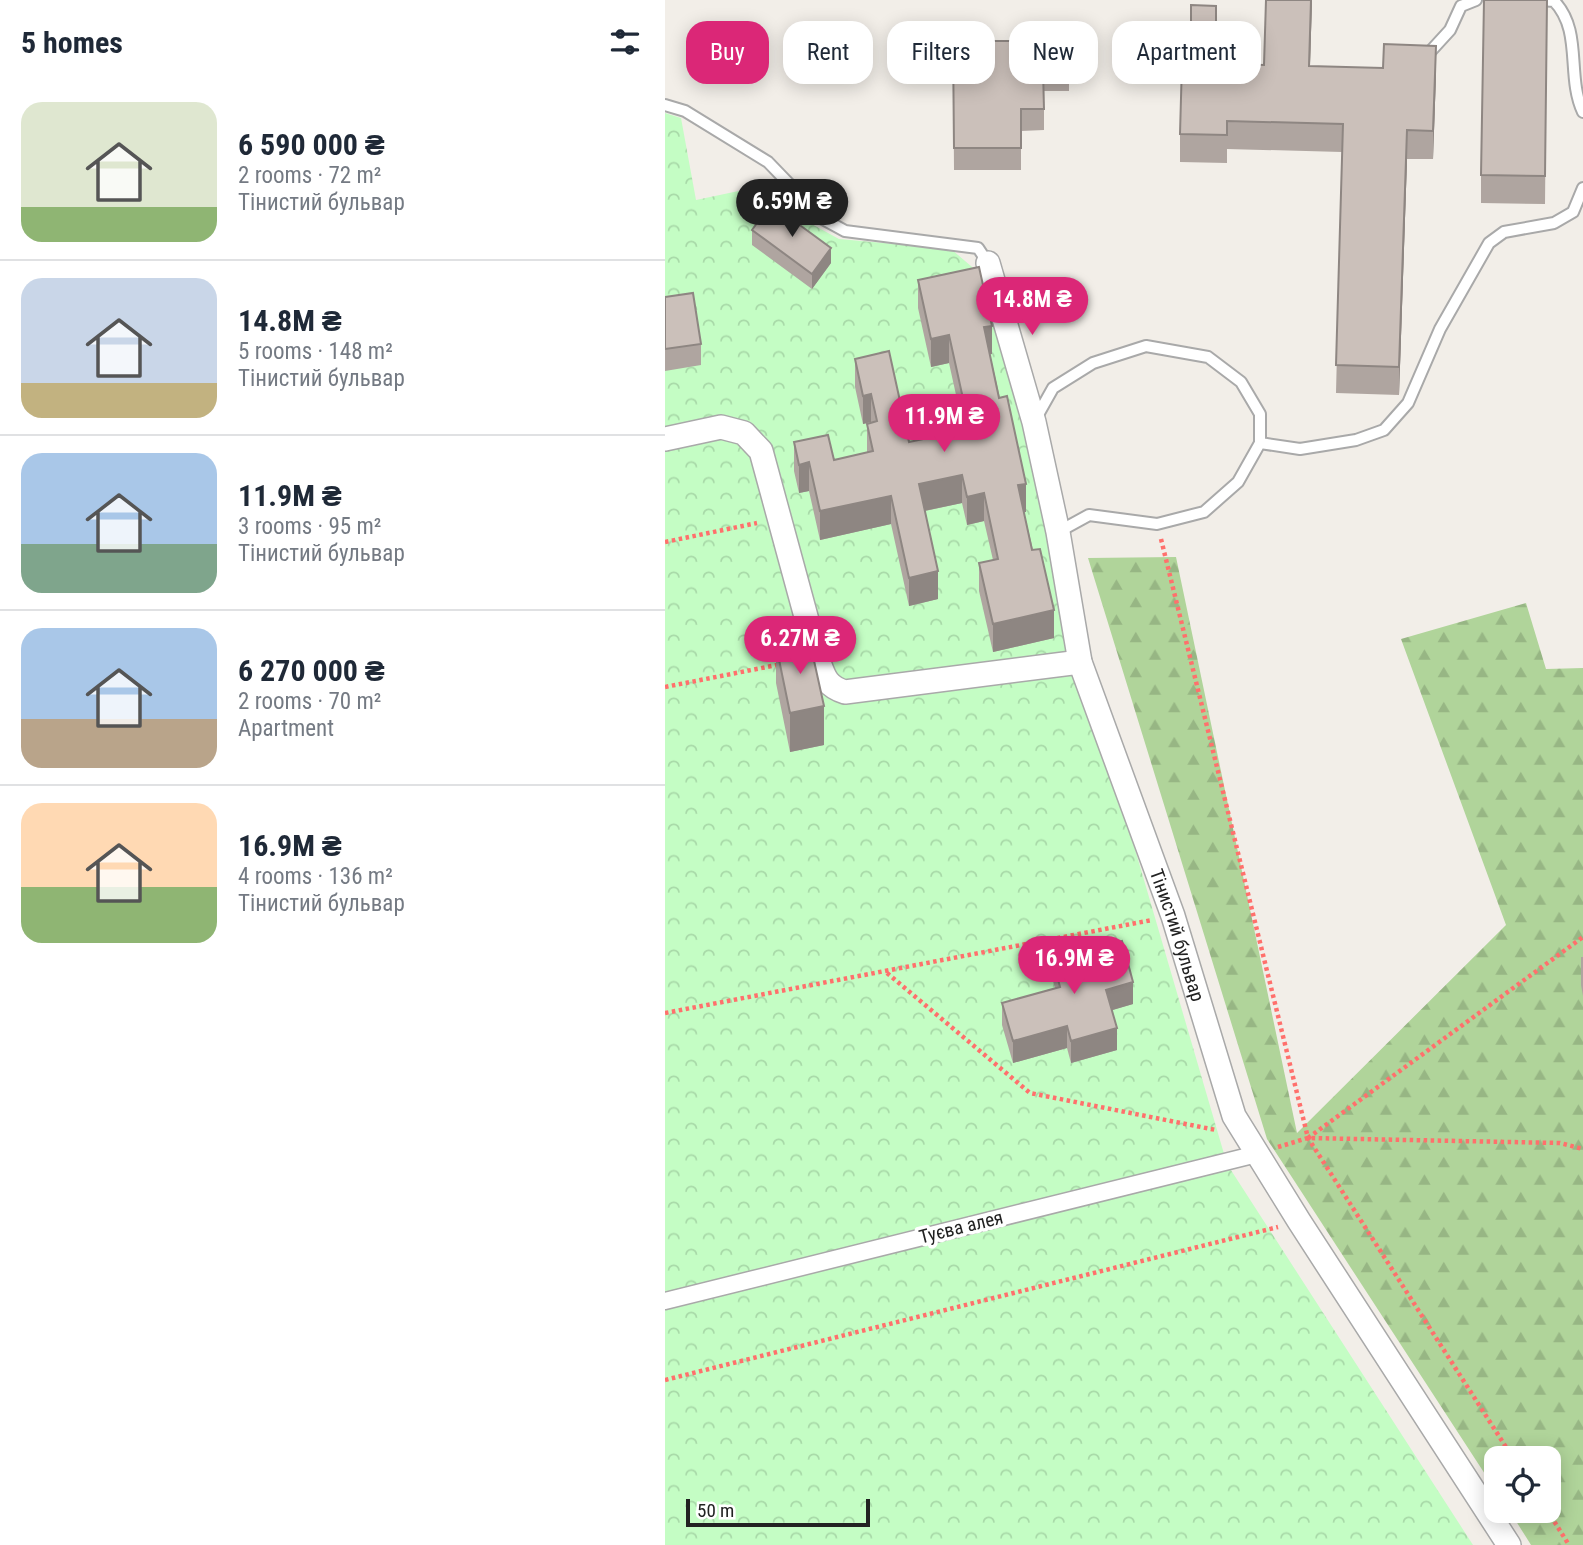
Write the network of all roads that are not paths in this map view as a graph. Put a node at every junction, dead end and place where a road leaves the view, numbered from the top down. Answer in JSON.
{"nodes":[{"id":1,"x":1476,"y":0,"type":"edge"},
{"id":2,"x":1540,"y":0,"type":"edge"},
{"id":3,"x":1428,"y":54,"type":"edge"},
{"id":4,"x":665,"y":105,"type":"edge"},
{"id":5,"x":1583,"y":112,"type":"edge"},
{"id":6,"x":1583,"y":188,"type":"edge"},
{"id":7,"x":988,"y":263,"type":"joint"},
{"id":8,"x":1034,"y":422,"type":"junction"},
{"id":9,"x":665,"y":439,"type":"edge"},
{"id":10,"x":1259,"y":443,"type":"junction"},
{"id":11,"x":1058,"y":532,"type":"junction"},
{"id":12,"x":1080,"y":662,"type":"junction"},
{"id":13,"x":1251,"y":1145,"type":"junction"},
{"id":14,"x":665,"y":1301,"type":"edge"},
{"id":15,"x":1509,"y":1545,"type":"edge"}],
"edges":[{"from":1,"to":3,"type":"lane"},
{"from":2,"to":5,"type":"lane"},
{"from":4,"to":7,"type":"lane"},
{"from":6,"to":10,"type":"lane"},
{"from":7,"to":8,"type":"street","name":"Тінистий бульвар"},
{"from":8,"to":10,"type":"lane"},
{"from":8,"to":11,"type":"street","name":"Тінистий бульвар"},
{"from":9,"to":12,"type":"street"},
{"from":10,"to":11,"type":"lane"},
{"from":11,"to":12,"type":"street","name":"Тінистий бульвар"},
{"from":12,"to":13,"type":"street","name":"Тінистий бульвар"},
{"from":13,"to":14,"type":"street","name":"Туєва алея"},
{"from":13,"to":15,"type":"street","name":"Тінистий бульвар"}]}
